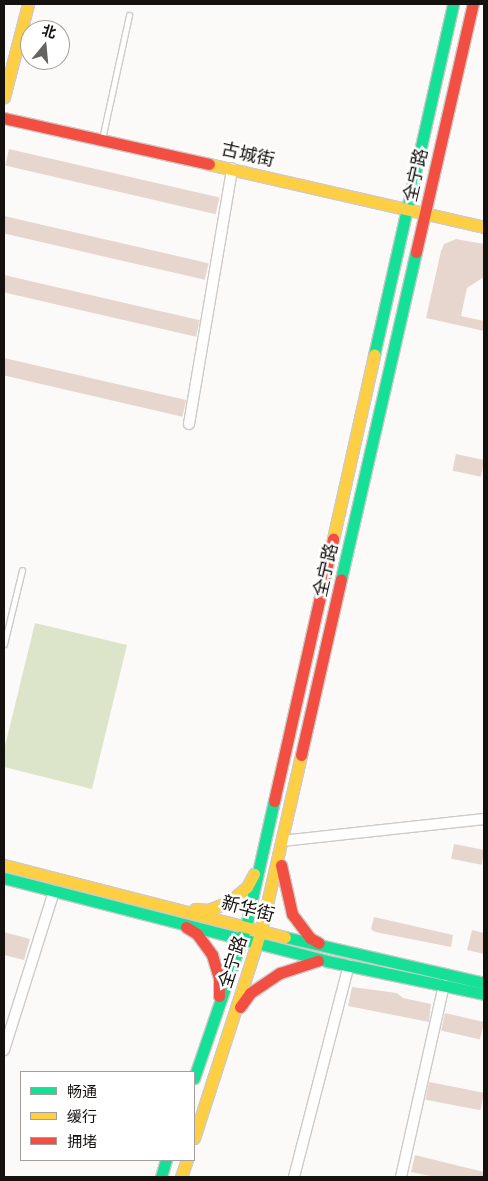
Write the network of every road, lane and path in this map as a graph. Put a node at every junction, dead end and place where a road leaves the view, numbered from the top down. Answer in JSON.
{"nodes":[{"id":1,"x":28,"y":4,"type":"edge"},
{"id":2,"x":453,"y":4,"type":"edge"},
{"id":3,"x":473,"y":4,"type":"edge"},
{"id":4,"x":129,"y":15,"type":"dead end"},
{"id":5,"x":4,"y":97,"type":"edge"},
{"id":6,"x":4,"y":118,"type":"edge"},
{"id":7,"x":102,"y":140,"type":"junction"},
{"id":8,"x":232,"y":169,"type":"junction"},
{"id":9,"x":407,"y":210,"type":"junction"},
{"id":10,"x":425,"y":215,"type":"junction"},
{"id":11,"x":484,"y":227,"type":"edge"},
{"id":12,"x":189,"y":424,"type":"dead end"},
{"id":13,"x":22,"y":570,"type":"dead end"},
{"id":14,"x":4,"y":644,"type":"edge"},
{"id":15,"x":484,"y":819,"type":"edge"},
{"id":16,"x":281,"y":846,"type":"junction"},
{"id":17,"x":264,"y":847,"type":"junction"},
{"id":18,"x":4,"y":865,"type":"edge"},
{"id":19,"x":4,"y":878,"type":"edge"},
{"id":20,"x":54,"y":891,"type":"junction"},
{"id":21,"x":164,"y":905,"type":"junction"},
{"id":22,"x":155,"y":916,"type":"junction"},
{"id":23,"x":246,"y":926,"type":"junction"},
{"id":24,"x":261,"y":930,"type":"junction"},
{"id":25,"x":242,"y":939,"type":"junction"},
{"id":26,"x":258,"y":943,"type":"junction"},
{"id":27,"x":330,"y":949,"type":"junction"},
{"id":28,"x":327,"y":960,"type":"junction"},
{"id":29,"x":349,"y":965,"type":"junction"},
{"id":30,"x":484,"y":982,"type":"edge"},
{"id":31,"x":444,"y":985,"type":"junction"},
{"id":32,"x":484,"y":994,"type":"edge"},
{"id":33,"x":215,"y":1016,"type":"junction"},
{"id":34,"x":231,"y":1025,"type":"junction"},
{"id":35,"x":4,"y":1050,"type":"edge"},
{"id":36,"x":195,"y":1075,"type":"edge"},
{"id":37,"x":195,"y":1135,"type":"edge"},
{"id":38,"x":166,"y":1161,"type":"edge"},
{"id":39,"x":186,"y":1161,"type":"edge"},
{"id":40,"x":161,"y":1177,"type":"edge"},
{"id":41,"x":181,"y":1177,"type":"edge"},
{"id":42,"x":294,"y":1177,"type":"edge"},
{"id":43,"x":401,"y":1177,"type":"edge"}],
"edges":[{"from":1,"to":5,"type":"main road"},
{"from":2,"to":9,"type":"main road","name":"全宁路"},
{"from":3,"to":10,"type":"main road","name":"全宁路"},
{"from":4,"to":7,"type":"lane"},
{"from":6,"to":7,"type":"main road","name":"古城街"},
{"from":7,"to":8,"type":"main road","name":"古城街"},
{"from":8,"to":9,"type":"main road","name":"古城街"},
{"from":8,"to":12,"type":"street"},
{"from":9,"to":10,"type":"main road","name":"古城街"},
{"from":9,"to":17,"type":"main road","name":"全宁路"},
{"from":10,"to":11,"type":"main road","name":"古城街"},
{"from":10,"to":16,"type":"main road","name":"全宁路"},
{"from":13,"to":14,"type":"lane"},
{"from":15,"to":16,"type":"street"},
{"from":16,"to":24,"type":"main road","name":"全宁路"},
{"from":16,"to":27,"type":"main road"},
{"from":17,"to":21,"type":"main road"},
{"from":17,"to":23,"type":"main road","name":"全宁路"},
{"from":18,"to":21,"type":"main road","name":"新华街"},
{"from":19,"to":20,"type":"main road","name":"新华街"},
{"from":20,"to":22,"type":"main road","name":"新华街"},
{"from":20,"to":35,"type":"street"},
{"from":21,"to":23,"type":"main road","name":"新华街"},
{"from":22,"to":25,"type":"main road","name":"新华街"},
{"from":22,"to":33,"type":"main road"},
{"from":23,"to":24,"type":"main road","name":"新华街"},
{"from":23,"to":25,"type":"main road","name":"全宁路"},
{"from":24,"to":26,"type":"main road","name":"全宁路"},
{"from":24,"to":27,"type":"main road","name":"新华街"},
{"from":25,"to":26,"type":"main road","name":"新华街"},
{"from":25,"to":33,"type":"main road","name":"全宁路"},
{"from":26,"to":28,"type":"main road","name":"新华街"},
{"from":26,"to":34,"type":"main road","name":"全宁路"},
{"from":27,"to":30,"type":"main road","name":"新华街"},
{"from":28,"to":29,"type":"main road","name":"新华街"},
{"from":28,"to":34,"type":"main road"},
{"from":29,"to":31,"type":"main road","name":"新华街"},
{"from":29,"to":42,"type":"street"},
{"from":31,"to":32,"type":"main road","name":"新华街"},
{"from":31,"to":43,"type":"street"},
{"from":33,"to":36,"type":"main road","name":"全宁路"},
{"from":34,"to":37,"type":"main road","name":"全宁路"},
{"from":38,"to":40,"type":"main road"},
{"from":39,"to":41,"type":"main road"}]}
